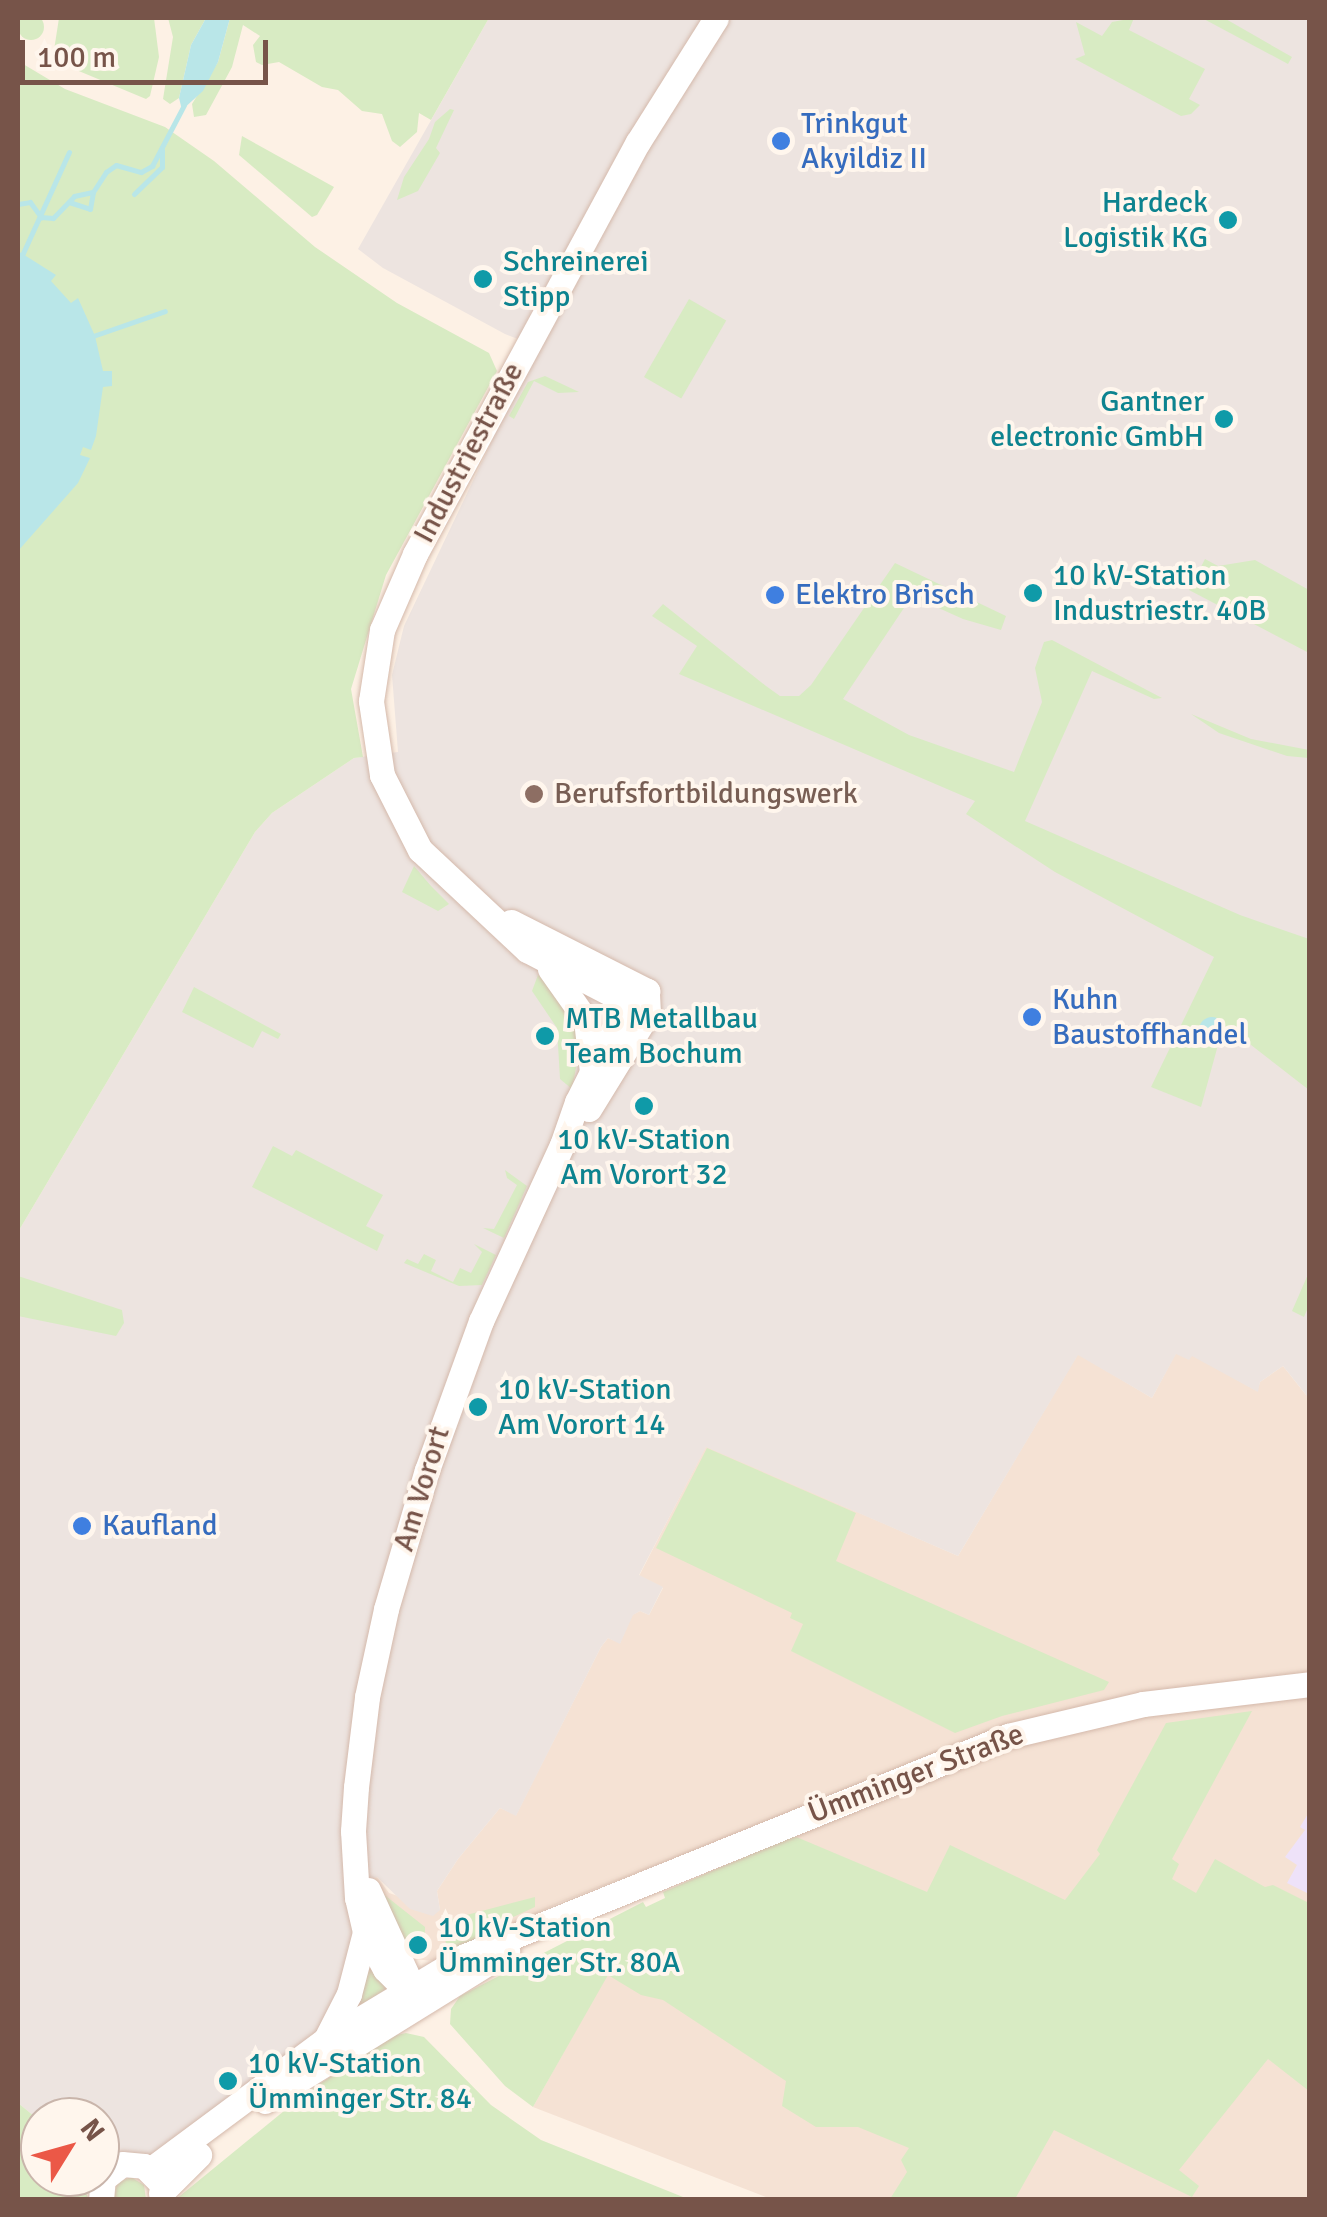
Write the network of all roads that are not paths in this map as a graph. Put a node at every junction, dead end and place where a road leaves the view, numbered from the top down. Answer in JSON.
{"nodes":[{"id":1,"x":716,"y":18,"type":"edge"},
{"id":2,"x":472,"y":901,"type":"junction"},
{"id":3,"x":540,"y":958,"type":"junction"},
{"id":4,"x":640,"y":1002,"type":"junction"},
{"id":5,"x":592,"y":1072,"type":"junction"},
{"id":6,"x":562,"y":1145,"type":"junction"},
{"id":7,"x":1310,"y":1684,"type":"edge"},
{"id":8,"x":354,"y":1853,"type":"junction"},
{"id":9,"x":365,"y":1932,"type":"junction"},
{"id":10,"x":412,"y":1993,"type":"junction"},
{"id":11,"x":326,"y":2040,"type":"junction"},
{"id":12,"x":157,"y":2187,"type":"edge"},
{"id":13,"x":100,"y":2200,"type":"edge"}],
"edges":[{"from":1,"to":2,"type":"street","name":"Industriestraße"},
{"from":2,"to":3,"type":"street","name":"Industriestraße"},
{"from":2,"to":4,"type":"street","name":"Industriestraße"},
{"from":3,"to":4,"type":"street","name":"Industriestraße"},
{"from":3,"to":5,"type":"street","name":"Am Vorort"},
{"from":4,"to":5,"type":"street","name":"Am Vorort"},
{"from":4,"to":6,"type":"street","name":"Am Vorort"},
{"from":5,"to":6,"type":"street","name":"Am Vorort"},
{"from":6,"to":8,"type":"street","name":"Am Vorort"},
{"from":7,"to":10,"type":"street","name":"Ümminger Straße"},
{"from":8,"to":9,"type":"street","name":"Am Vorort"},
{"from":8,"to":10,"type":"street","name":"Am Vorort"},
{"from":9,"to":10,"type":"street","name":"Am Vorort"},
{"from":9,"to":11,"type":"street","name":"Am Vorort"},
{"from":10,"to":11,"type":"street","name":"Ümminger Straße"},
{"from":10,"to":12,"type":"street","name":"Ümminger Straße"},
{"from":11,"to":12,"type":"street","name":"Ümminger Straße"},
{"from":12,"to":13,"type":"street","name":"Ümminger Straße"}]}
